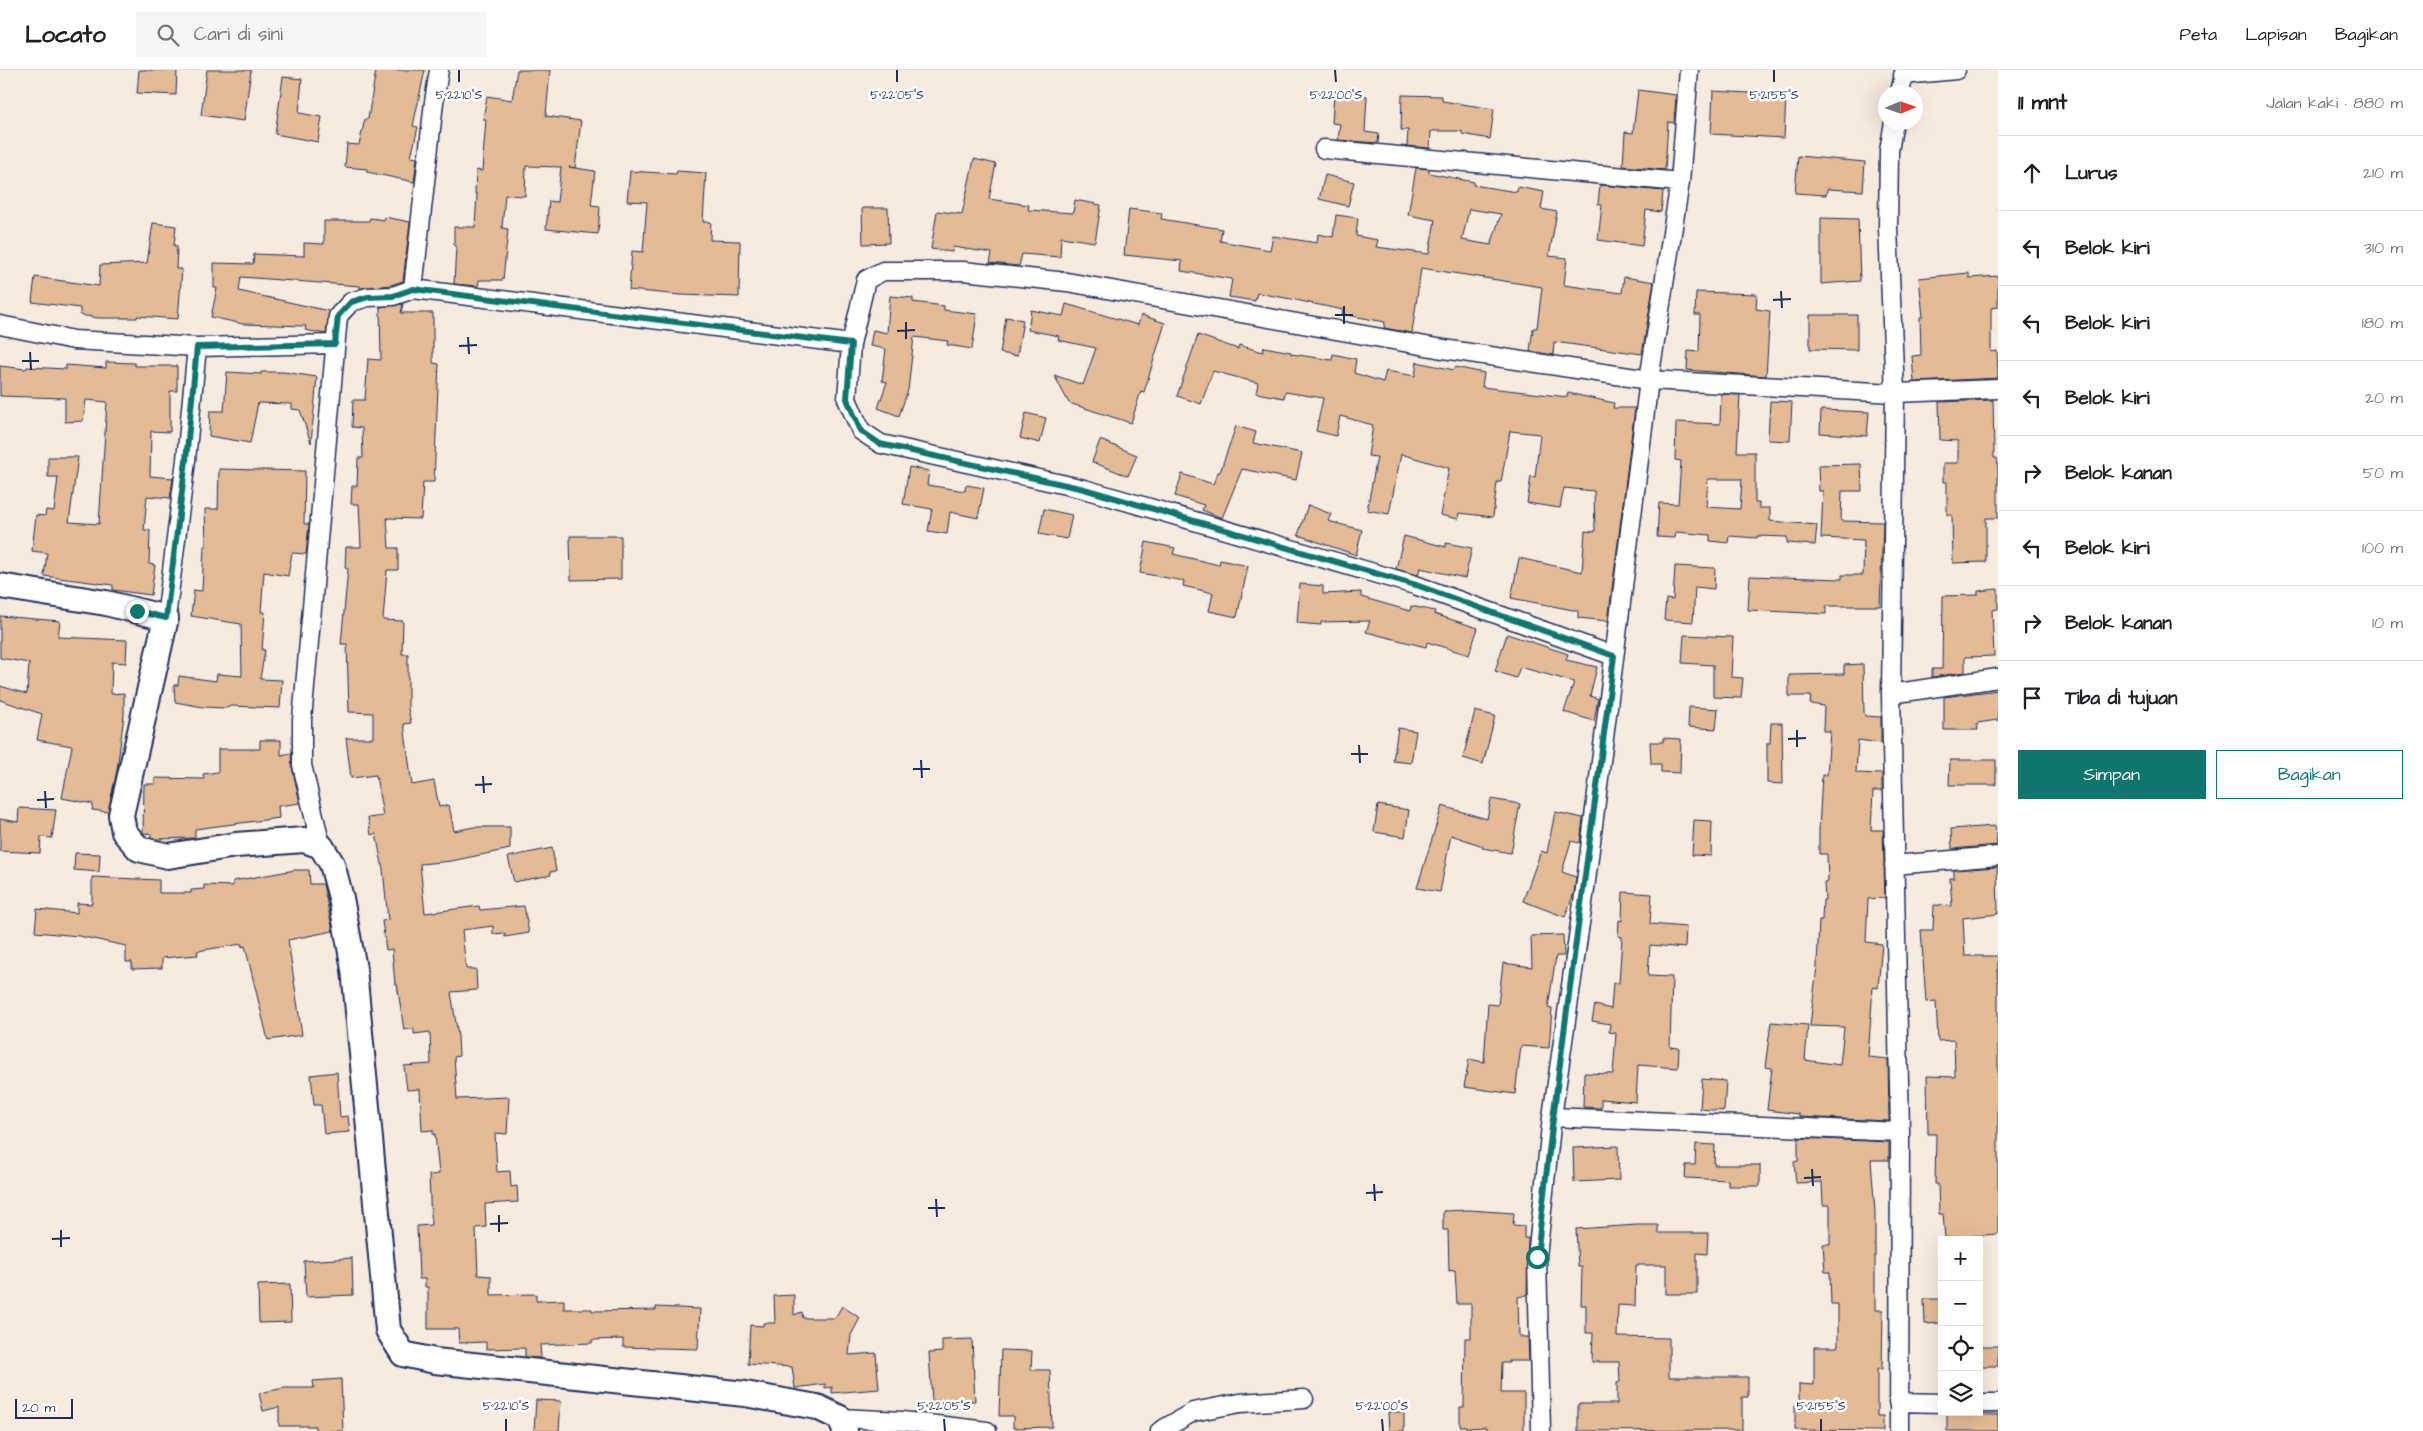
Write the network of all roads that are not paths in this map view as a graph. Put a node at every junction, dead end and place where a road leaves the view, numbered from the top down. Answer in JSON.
{"nodes":[{"id":1,"x":439,"y":70,"type":"edge"},
{"id":2,"x":1689,"y":70,"type":"edge"},
{"id":3,"x":1956,"y":70,"type":"edge"},
{"id":4,"x":1904,"y":72,"type":"edge"},
{"id":5,"x":1901,"y":85,"type":"edge"},
{"id":6,"x":1893,"y":130,"type":"edge"},
{"id":7,"x":1324,"y":149,"type":"dead end"},
{"id":8,"x":1680,"y":182,"type":"junction"},
{"id":9,"x":413,"y":289,"type":"junction"},
{"id":10,"x":0,"y":325,"type":"edge"},
{"id":11,"x":335,"y":344,"type":"junction"},
{"id":12,"x":851,"y":344,"type":"junction"},
{"id":13,"x":197,"y":347,"type":"junction"},
{"id":14,"x":1649,"y":380,"type":"junction"},
{"id":15,"x":1998,"y":389,"type":"edge"},
{"id":16,"x":1895,"y":393,"type":"junction"},
{"id":17,"x":0,"y":586,"type":"edge"},
{"id":18,"x":166,"y":618,"type":"junction"},
{"id":19,"x":1614,"y":656,"type":"junction"},
{"id":20,"x":1998,"y":678,"type":"edge"},
{"id":21,"x":1891,"y":694,"type":"junction"},
{"id":22,"x":321,"y":846,"type":"junction"},
{"id":23,"x":1998,"y":856,"type":"edge"},
{"id":24,"x":1894,"y":865,"type":"junction"},
{"id":25,"x":1552,"y":1117,"type":"junction"},
{"id":26,"x":1900,"y":1132,"type":"junction"},
{"id":27,"x":1304,"y":1399,"type":"dead end"},
{"id":28,"x":1898,"y":1402,"type":"junction"},
{"id":29,"x":1938,"y":1403,"type":"edge"},
{"id":30,"x":1983,"y":1403,"type":"edge"},
{"id":31,"x":1998,"y":1403,"type":"edge"},
{"id":32,"x":842,"y":1424,"type":"edge"},
{"id":33,"x":987,"y":1431,"type":"edge"},
{"id":34,"x":1160,"y":1431,"type":"edge"},
{"id":35,"x":1541,"y":1431,"type":"edge"},
{"id":36,"x":1899,"y":1431,"type":"edge"}],
"edges":[{"from":1,"to":9,"type":"street"},
{"from":2,"to":8,"type":"street"},
{"from":3,"to":4,"type":"street"},
{"from":4,"to":5,"type":"street"},
{"from":6,"to":16,"type":"street"},
{"from":7,"to":8,"type":"street"},
{"from":8,"to":14,"type":"street"},
{"from":9,"to":11,"type":"street"},
{"from":9,"to":12,"type":"street"},
{"from":10,"to":13,"type":"street"},
{"from":11,"to":13,"type":"street"},
{"from":11,"to":22,"type":"street"},
{"from":12,"to":14,"type":"street"},
{"from":12,"to":19,"type":"street"},
{"from":13,"to":18,"type":"street"},
{"from":14,"to":16,"type":"street"},
{"from":14,"to":19,"type":"street"},
{"from":15,"to":16,"type":"street"},
{"from":16,"to":21,"type":"street"},
{"from":17,"to":18,"type":"street"},
{"from":18,"to":22,"type":"street"},
{"from":19,"to":25,"type":"street"},
{"from":20,"to":21,"type":"street"},
{"from":21,"to":24,"type":"street"},
{"from":22,"to":32,"type":"street"},
{"from":23,"to":24,"type":"street"},
{"from":24,"to":26,"type":"street"},
{"from":25,"to":26,"type":"street"},
{"from":25,"to":35,"type":"street"},
{"from":26,"to":28,"type":"street"},
{"from":27,"to":34,"type":"street"},
{"from":28,"to":29,"type":"street"},
{"from":28,"to":36,"type":"street"},
{"from":30,"to":31,"type":"street"},
{"from":32,"to":33,"type":"street"}]}
